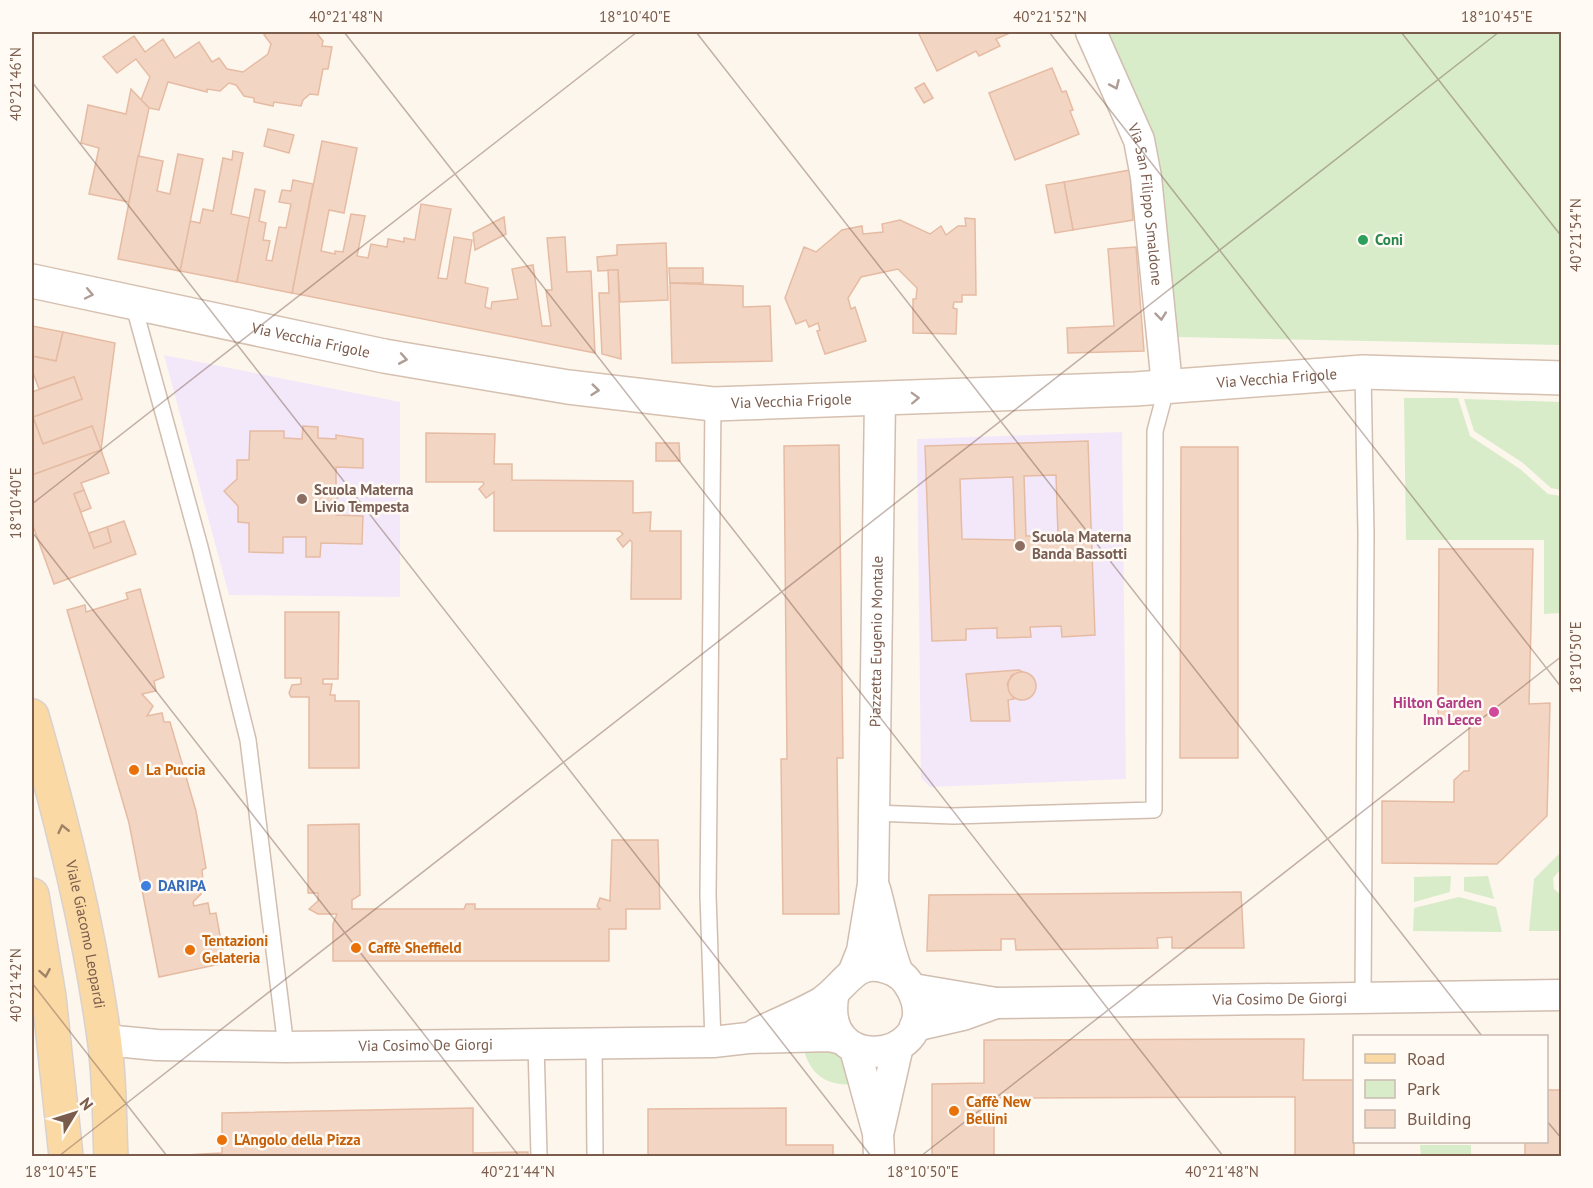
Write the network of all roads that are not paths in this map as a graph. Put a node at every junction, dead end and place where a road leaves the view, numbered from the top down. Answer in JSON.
{"nodes":[{"id":1,"x":1091,"y":32,"type":"edge"},
{"id":2,"x":32,"y":281,"type":"edge"},
{"id":3,"x":133,"y":303,"type":"junction"},
{"id":4,"x":1363,"y":372,"type":"junction"},
{"id":5,"x":1562,"y":378,"type":"edge"},
{"id":6,"x":1167,"y":385,"type":"junction"},
{"id":7,"x":880,"y":399,"type":"junction"},
{"id":8,"x":713,"y":404,"type":"junction"},
{"id":9,"x":32,"y":716,"type":"edge"},
{"id":10,"x":874,"y":813,"type":"junction"},
{"id":11,"x":873,"y":884,"type":"junction"},
{"id":12,"x":32,"y":895,"type":"edge"},
{"id":13,"x":905,"y":981,"type":"junction"},
{"id":14,"x":844,"y":982,"type":"junction"},
{"id":15,"x":1562,"y":995,"type":"edge"},
{"id":16,"x":1363,"y":998,"type":"junction"},
{"id":17,"x":996,"y":1003,"type":"junction"},
{"id":18,"x":906,"y":1036,"type":"junction"},
{"id":19,"x":748,"y":1038,"type":"junction"},
{"id":20,"x":105,"y":1040,"type":"junction"},
{"id":21,"x":713,"y":1042,"type":"junction"},
{"id":22,"x":536,"y":1044,"type":"junction"},
{"id":23,"x":594,"y":1044,"type":"junction"},
{"id":24,"x":849,"y":1044,"type":"junction"},
{"id":25,"x":286,"y":1047,"type":"junction"},
{"id":26,"x":879,"y":1145,"type":"edge"},
{"id":27,"x":66,"y":1156,"type":"edge"},
{"id":28,"x":111,"y":1156,"type":"edge"},
{"id":29,"x":539,"y":1156,"type":"edge"},
{"id":30,"x":595,"y":1156,"type":"edge"}],
"edges":[{"from":1,"to":6,"type":"street","name":"Via San Filippo Smaldone","one_way":true},
{"from":2,"to":3,"type":"street","name":"Via Vecchia Frigole","one_way":true},
{"from":3,"to":8,"type":"street","name":"Via Vecchia Frigole","one_way":true},
{"from":3,"to":25,"type":"lane"},
{"from":4,"to":5,"type":"street","name":"Via Vecchia Frigole"},
{"from":4,"to":6,"type":"street","name":"Via Vecchia Frigole"},
{"from":4,"to":16,"type":"lane"},
{"from":7,"to":6,"type":"street","name":"Via Vecchia Frigole","one_way":true},
{"from":6,"to":10,"type":"lane"},
{"from":7,"to":8,"type":"street","name":"Via Vecchia Frigole"},
{"from":7,"to":10,"type":"street","name":"Piazzetta Eugenio Montale"},
{"from":8,"to":21,"type":"lane"},
{"from":20,"to":9,"type":"main road","name":"Viale Giacomo Leopardi","one_way":true},
{"from":10,"to":11,"type":"street","name":"Piazzetta Eugenio Montale"},
{"from":11,"to":13,"type":"street","name":"Piazzetta Eugenio Montale"},
{"from":11,"to":14,"type":"street","name":"Piazzetta Eugenio Montale"},
{"from":12,"to":27,"type":"main road","one_way":true},
{"from":13,"to":14,"type":"street","name":"Via Cosimo De Giorgi"},
{"from":13,"to":17,"type":"street","name":"Via Cosimo De Giorgi"},
{"from":13,"to":18,"type":"street"},
{"from":14,"to":19,"type":"street","name":"Via Cosimo De Giorgi"},
{"from":14,"to":24,"type":"street"},
{"from":15,"to":16,"type":"street","name":"Via Cosimo De Giorgi"},
{"from":16,"to":17,"type":"street","name":"Via Cosimo De Giorgi"},
{"from":17,"to":18,"type":"street","name":"Via Cosimo De Giorgi"},
{"from":18,"to":24,"type":"street","name":"Via Cosimo De Giorgi"},
{"from":18,"to":26,"type":"street"},
{"from":19,"to":21,"type":"street","name":"Via Cosimo De Giorgi"},
{"from":19,"to":24,"type":"street","name":"Via Cosimo De Giorgi"},
{"from":20,"to":25,"type":"street","name":"Via Cosimo De Giorgi"},
{"from":20,"to":28,"type":"main road","name":"Viale Giacomo Leopardi"},
{"from":21,"to":23,"type":"street","name":"Via Cosimo De Giorgi"},
{"from":22,"to":23,"type":"street","name":"Via Cosimo De Giorgi"},
{"from":22,"to":25,"type":"street","name":"Via Cosimo De Giorgi"},
{"from":22,"to":29,"type":"lane"},
{"from":23,"to":30,"type":"lane"},
{"from":24,"to":26,"type":"street"}]}
